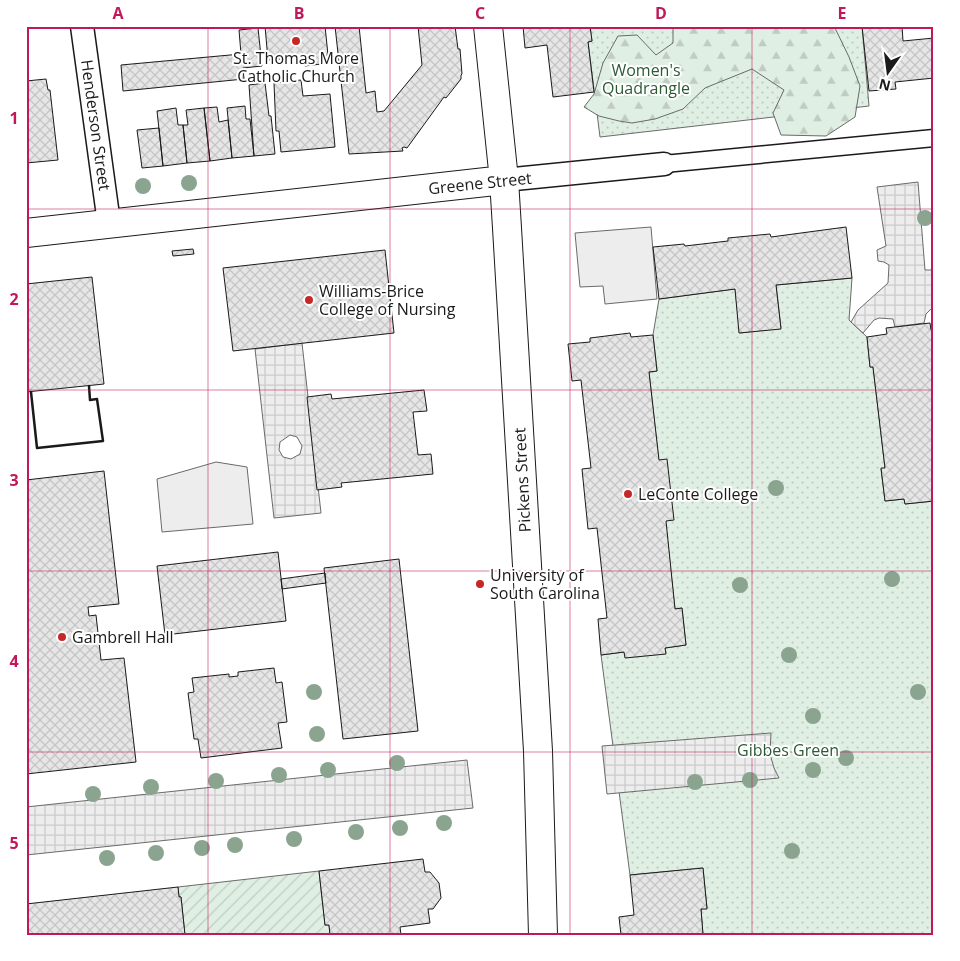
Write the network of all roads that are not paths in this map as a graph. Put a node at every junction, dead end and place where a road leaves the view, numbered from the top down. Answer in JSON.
{"nodes":[{"id":1,"x":82,"y":26,"type":"edge"},
{"id":2,"x":488,"y":26,"type":"edge"},
{"id":3,"x":934,"y":138,"type":"edge"},
{"id":4,"x":664,"y":164,"type":"joint"},
{"id":5,"x":504,"y":180,"type":"junction"},
{"id":6,"x":109,"y":224,"type":"junction"},
{"id":7,"x":26,"y":233,"type":"edge"},
{"id":8,"x":543,"y":935,"type":"edge"}],
"edges":[{"from":1,"to":6,"type":"street","name":"Henderson Street"},
{"from":2,"to":5,"type":"street","name":"Pickens Street"},
{"from":3,"to":4,"type":"street","name":"Greene Street"},
{"from":4,"to":5,"type":"street","name":"Greene Street"},
{"from":5,"to":6,"type":"street","name":"Greene Street"},
{"from":5,"to":8,"type":"street","name":"Pickens Street"},
{"from":6,"to":7,"type":"street","name":"Greene Street"}]}
